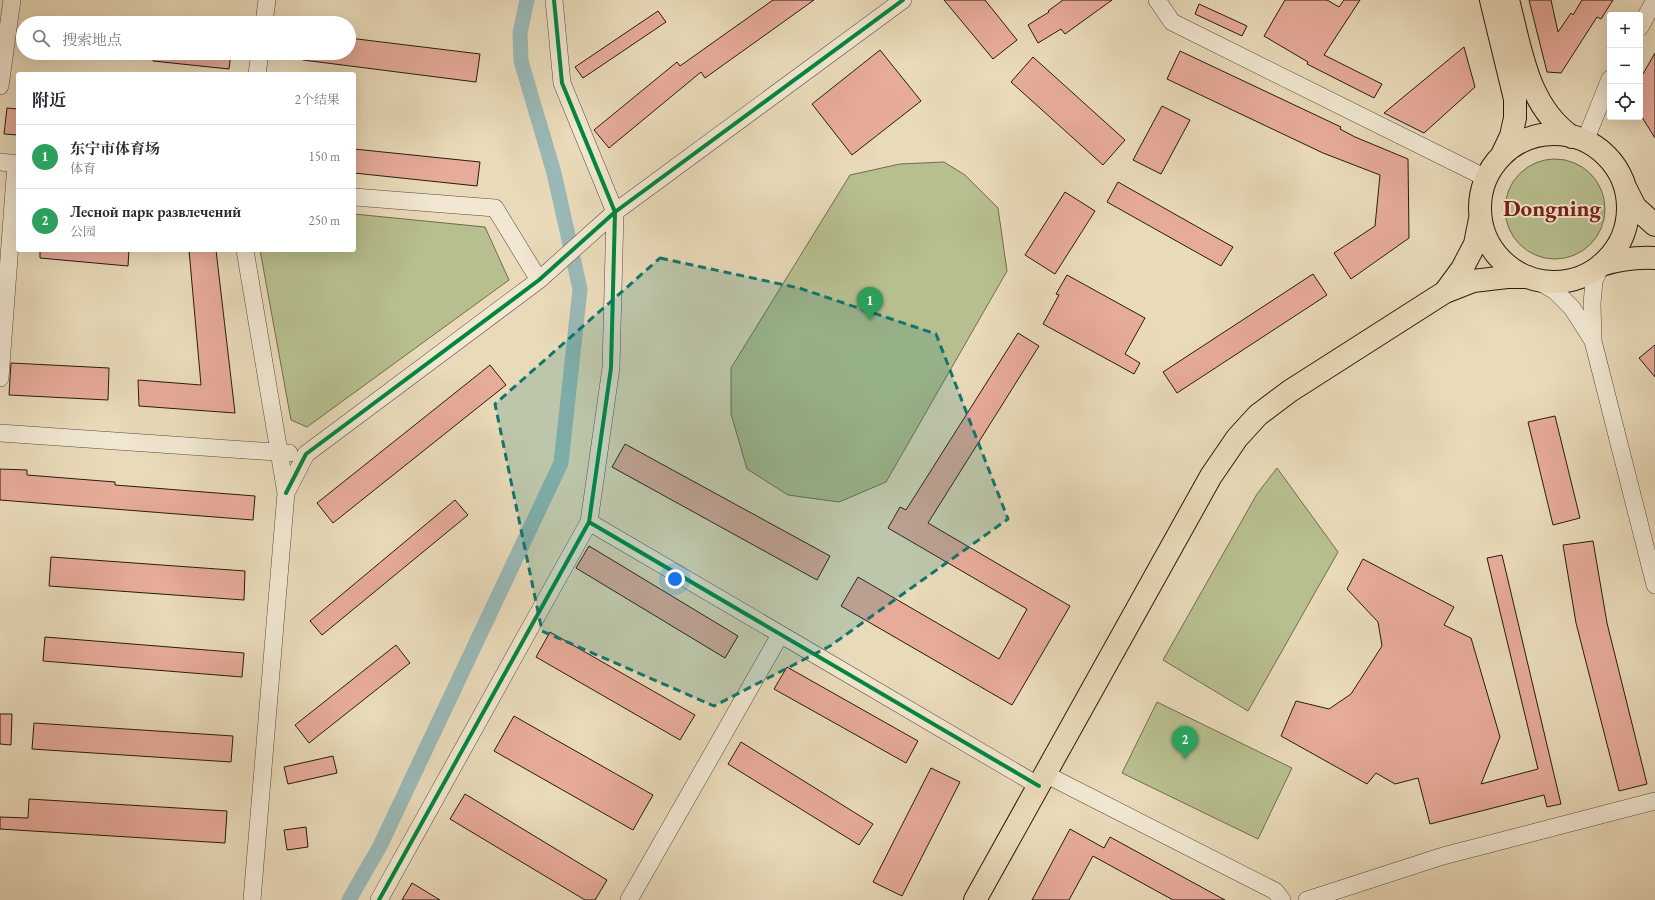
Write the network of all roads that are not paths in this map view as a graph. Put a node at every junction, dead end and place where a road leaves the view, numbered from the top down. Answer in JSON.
{"nodes":[{"id":1,"x":12,"y":0,"type":"edge"},
{"id":2,"x":267,"y":0,"type":"edge"},
{"id":3,"x":554,"y":0,"type":"edge"},
{"id":4,"x":903,"y":0,"type":"edge"},
{"id":5,"x":1157,"y":0,"type":"edge"},
{"id":6,"x":1491,"y":0,"type":"edge"},
{"id":7,"x":1508,"y":0,"type":"edge"},
{"id":8,"x":1655,"y":0,"type":"edge"},
{"id":9,"x":265,"y":16,"type":"edge"},
{"id":10,"x":1643,"y":22,"type":"edge"},
{"id":11,"x":259,"y":60,"type":"edge"},
{"id":12,"x":257,"y":72,"type":"edge"},
{"id":13,"x":1607,"y":84,"type":"edge"},
{"id":14,"x":0,"y":86,"type":"edge"},
{"id":15,"x":1578,"y":139,"type":"junction"},
{"id":16,"x":1502,"y":155,"type":"junction"},
{"id":17,"x":11,"y":163,"type":"edge"},
{"id":18,"x":1486,"y":178,"type":"junction"},
{"id":19,"x":1625,"y":188,"type":"junction"},
{"id":20,"x":356,"y":197,"type":"edge"},
{"id":21,"x":615,"y":212,"type":"junction"},
{"id":22,"x":1480,"y":218,"type":"junction"},
{"id":23,"x":1655,"y":225,"type":"edge"},
{"id":24,"x":245,"y":252,"type":"edge"},
{"id":25,"x":1655,"y":258,"type":"edge"},
{"id":26,"x":1601,"y":266,"type":"junction"},
{"id":27,"x":542,"y":277,"type":"junction"},
{"id":28,"x":1534,"y":279,"type":"junction"},
{"id":29,"x":1445,"y":292,"type":"junction"},
{"id":30,"x":1593,"y":341,"type":"junction"},
{"id":31,"x":0,"y":378,"type":"edge"},
{"id":32,"x":0,"y":434,"type":"edge"},
{"id":33,"x":280,"y":452,"type":"junction"},
{"id":34,"x":306,"y":454,"type":"junction"},
{"id":35,"x":286,"y":493,"type":"junction"},
{"id":36,"x":588,"y":522,"type":"junction"},
{"id":37,"x":1655,"y":585,"type":"edge"},
{"id":38,"x":780,"y":635,"type":"junction"},
{"id":39,"x":1042,"y":780,"type":"junction"},
{"id":40,"x":1655,"y":801,"type":"edge"},
{"id":41,"x":252,"y":900,"type":"edge"},
{"id":42,"x":379,"y":900,"type":"edge"},
{"id":43,"x":628,"y":900,"type":"edge"},
{"id":44,"x":975,"y":900,"type":"edge"},
{"id":45,"x":1282,"y":900,"type":"edge"},
{"id":46,"x":1307,"y":900,"type":"edge"}],
"edges":[{"from":1,"to":14,"type":"street"},
{"from":2,"to":9,"type":"street"},
{"from":3,"to":21,"type":"street"},
{"from":4,"to":21,"type":"street"},
{"from":5,"to":18,"type":"street"},
{"from":6,"to":16,"type":"highway"},
{"from":7,"to":15,"type":"highway"},
{"from":8,"to":10,"type":"street"},
{"from":11,"to":12,"type":"street"},
{"from":13,"to":15,"type":"street"},
{"from":15,"to":16,"type":"highway"},
{"from":15,"to":19,"type":"highway"},
{"from":16,"to":18,"type":"highway"},
{"from":17,"to":31,"type":"street"},
{"from":18,"to":22,"type":"highway"},
{"from":19,"to":23,"type":"highway"},
{"from":19,"to":26,"type":"highway"},
{"from":20,"to":27,"type":"street"},
{"from":21,"to":27,"type":"street"},
{"from":21,"to":36,"type":"street"},
{"from":22,"to":28,"type":"highway"},
{"from":22,"to":29,"type":"highway"},
{"from":24,"to":33,"type":"street"},
{"from":25,"to":26,"type":"highway"},
{"from":26,"to":28,"type":"highway"},
{"from":26,"to":30,"type":"street"},
{"from":27,"to":34,"type":"street"},
{"from":28,"to":29,"type":"highway"},
{"from":28,"to":30,"type":"street"},
{"from":29,"to":39,"type":"highway"},
{"from":30,"to":37,"type":"street"},
{"from":32,"to":33,"type":"street"},
{"from":33,"to":34,"type":"street"},
{"from":33,"to":35,"type":"street"},
{"from":34,"to":35,"type":"street"},
{"from":35,"to":41,"type":"street"},
{"from":36,"to":38,"type":"street"},
{"from":36,"to":42,"type":"street"},
{"from":38,"to":39,"type":"street"},
{"from":38,"to":43,"type":"street"},
{"from":39,"to":44,"type":"highway"},
{"from":39,"to":45,"type":"street"},
{"from":40,"to":46,"type":"street"}]}
